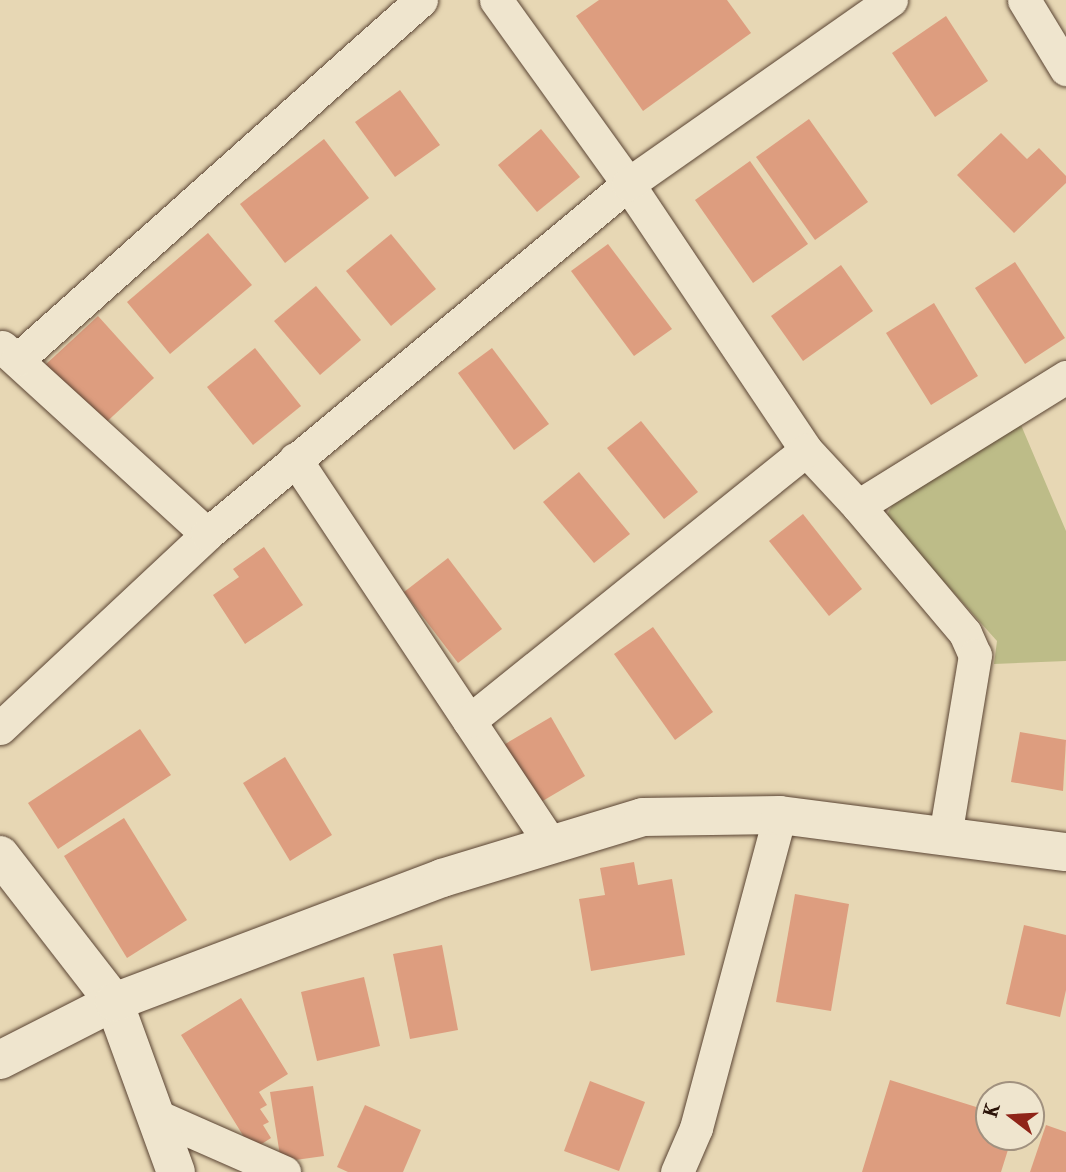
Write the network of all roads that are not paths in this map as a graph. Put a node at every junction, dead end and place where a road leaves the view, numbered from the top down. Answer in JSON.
{"nodes":[{"id":1,"x":421,"y":0,"type":"edge"},
{"id":2,"x":496,"y":0,"type":"edge"},
{"id":3,"x":891,"y":0,"type":"edge"},
{"id":4,"x":1024,"y":0,"type":"edge"},
{"id":5,"x":1066,"y":69,"type":"edge"},
{"id":6,"x":628,"y":184,"type":"junction"},
{"id":7,"x":8,"y":353,"type":"edge"},
{"id":8,"x":1066,"y":377,"type":"edge"},
{"id":9,"x":806,"y":450,"type":"junction"},
{"id":10,"x":295,"y":459,"type":"junction"},
{"id":11,"x":858,"y":506,"type":"junction"},
{"id":12,"x":207,"y":534,"type":"junction"},
{"id":13,"x":469,"y":720,"type":"junction"},
{"id":14,"x":0,"y":728,"type":"edge"},
{"id":15,"x":780,"y":815,"type":"junction"},
{"id":16,"x":945,"y":837,"type":"junction"},
{"id":17,"x":550,"y":843,"type":"junction"},
{"id":18,"x":1066,"y":852,"type":"edge"},
{"id":19,"x":0,"y":855,"type":"edge"},
{"id":20,"x":114,"y":1002,"type":"junction"},
{"id":21,"x":0,"y":1060,"type":"edge"},
{"id":22,"x":157,"y":1116,"type":"junction"},
{"id":23,"x":176,"y":1172,"type":"edge"},
{"id":24,"x":284,"y":1172,"type":"edge"},
{"id":25,"x":677,"y":1172,"type":"edge"}],
"edges":[{"from":1,"to":7,"type":"street"},
{"from":2,"to":6,"type":"street"},
{"from":3,"to":6,"type":"street"},
{"from":4,"to":5,"type":"street"},
{"from":6,"to":9,"type":"street"},
{"from":6,"to":10,"type":"street"},
{"from":7,"to":12,"type":"street"},
{"from":8,"to":11,"type":"street"},
{"from":9,"to":11,"type":"street"},
{"from":9,"to":13,"type":"street"},
{"from":10,"to":12,"type":"street"},
{"from":10,"to":13,"type":"street"},
{"from":11,"to":16,"type":"street"},
{"from":12,"to":14,"type":"street"},
{"from":13,"to":17,"type":"street"},
{"from":15,"to":16,"type":"street"},
{"from":15,"to":17,"type":"street"},
{"from":15,"to":25,"type":"street"},
{"from":16,"to":18,"type":"street"},
{"from":17,"to":20,"type":"street"},
{"from":19,"to":20,"type":"street"},
{"from":20,"to":21,"type":"street"},
{"from":20,"to":22,"type":"street"},
{"from":22,"to":23,"type":"street"},
{"from":22,"to":24,"type":"street"}]}
